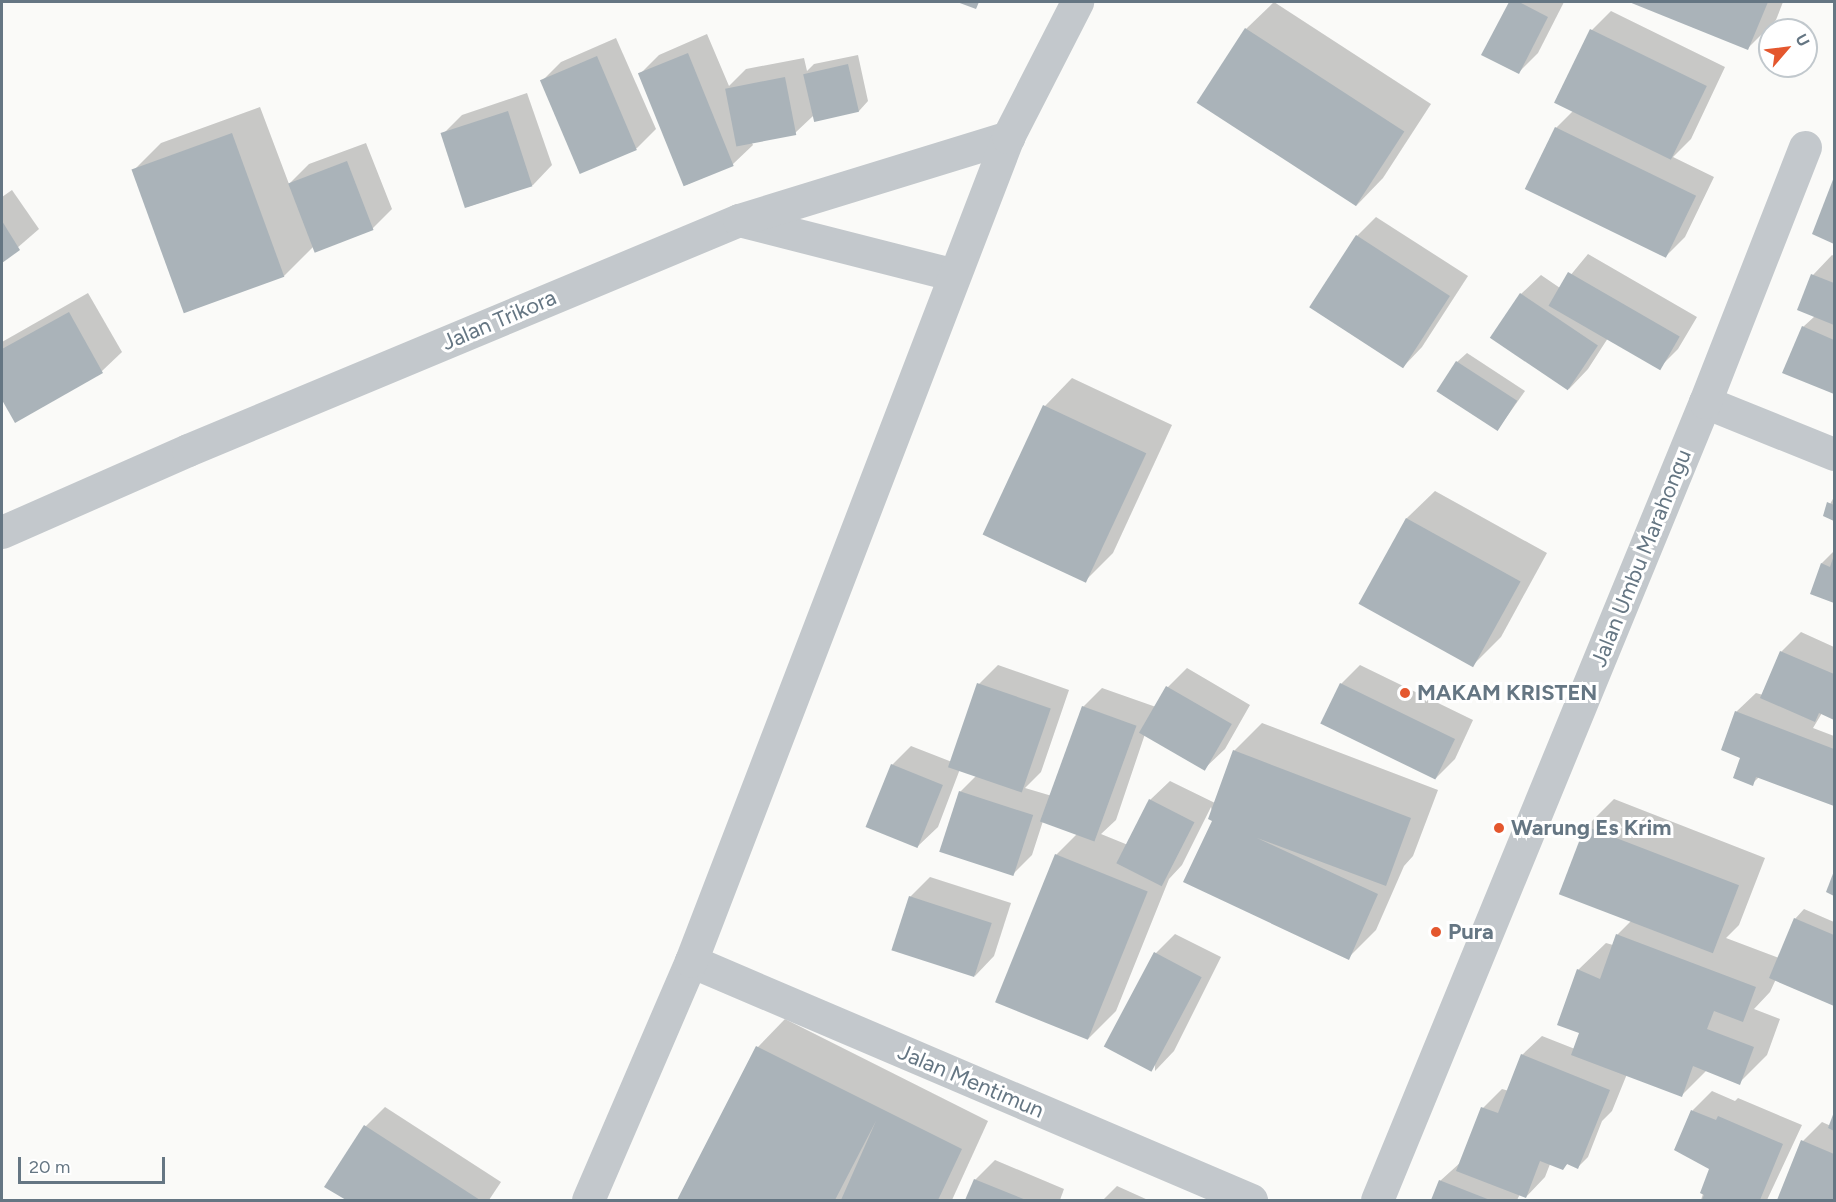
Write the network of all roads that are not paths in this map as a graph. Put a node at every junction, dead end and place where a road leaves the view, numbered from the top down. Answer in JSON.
{"nodes":[{"id":1,"x":1077,"y":2,"type":"edge"},
{"id":2,"x":1008,"y":137,"type":"junction"},
{"id":3,"x":1805,"y":147,"type":"dead end"},
{"id":4,"x":739,"y":220,"type":"junction"},
{"id":5,"x":954,"y":275,"type":"junction"},
{"id":6,"x":1705,"y":402,"type":"junction"},
{"id":7,"x":1834,"y":454,"type":"edge"},
{"id":8,"x":2,"y":532,"type":"edge"},
{"id":9,"x":691,"y":962,"type":"junction"},
{"id":10,"x":588,"y":1200,"type":"edge"},
{"id":11,"x":1251,"y":1200,"type":"edge"},
{"id":12,"x":1377,"y":1200,"type":"edge"}],
"edges":[{"from":1,"to":2,"type":"street"},
{"from":2,"to":4,"type":"street","name":"Jalan Trikora"},
{"from":2,"to":5,"type":"street"},
{"from":3,"to":6,"type":"street","name":"Jalan Umbu Marahongu"},
{"from":4,"to":5,"type":"street"},
{"from":4,"to":8,"type":"street","name":"Jalan Trikora"},
{"from":5,"to":9,"type":"street"},
{"from":6,"to":7,"type":"street"},
{"from":6,"to":12,"type":"street","name":"Jalan Umbu Marahongu"},
{"from":9,"to":10,"type":"street"},
{"from":9,"to":11,"type":"street","name":"Jalan Mentimun"}]}
